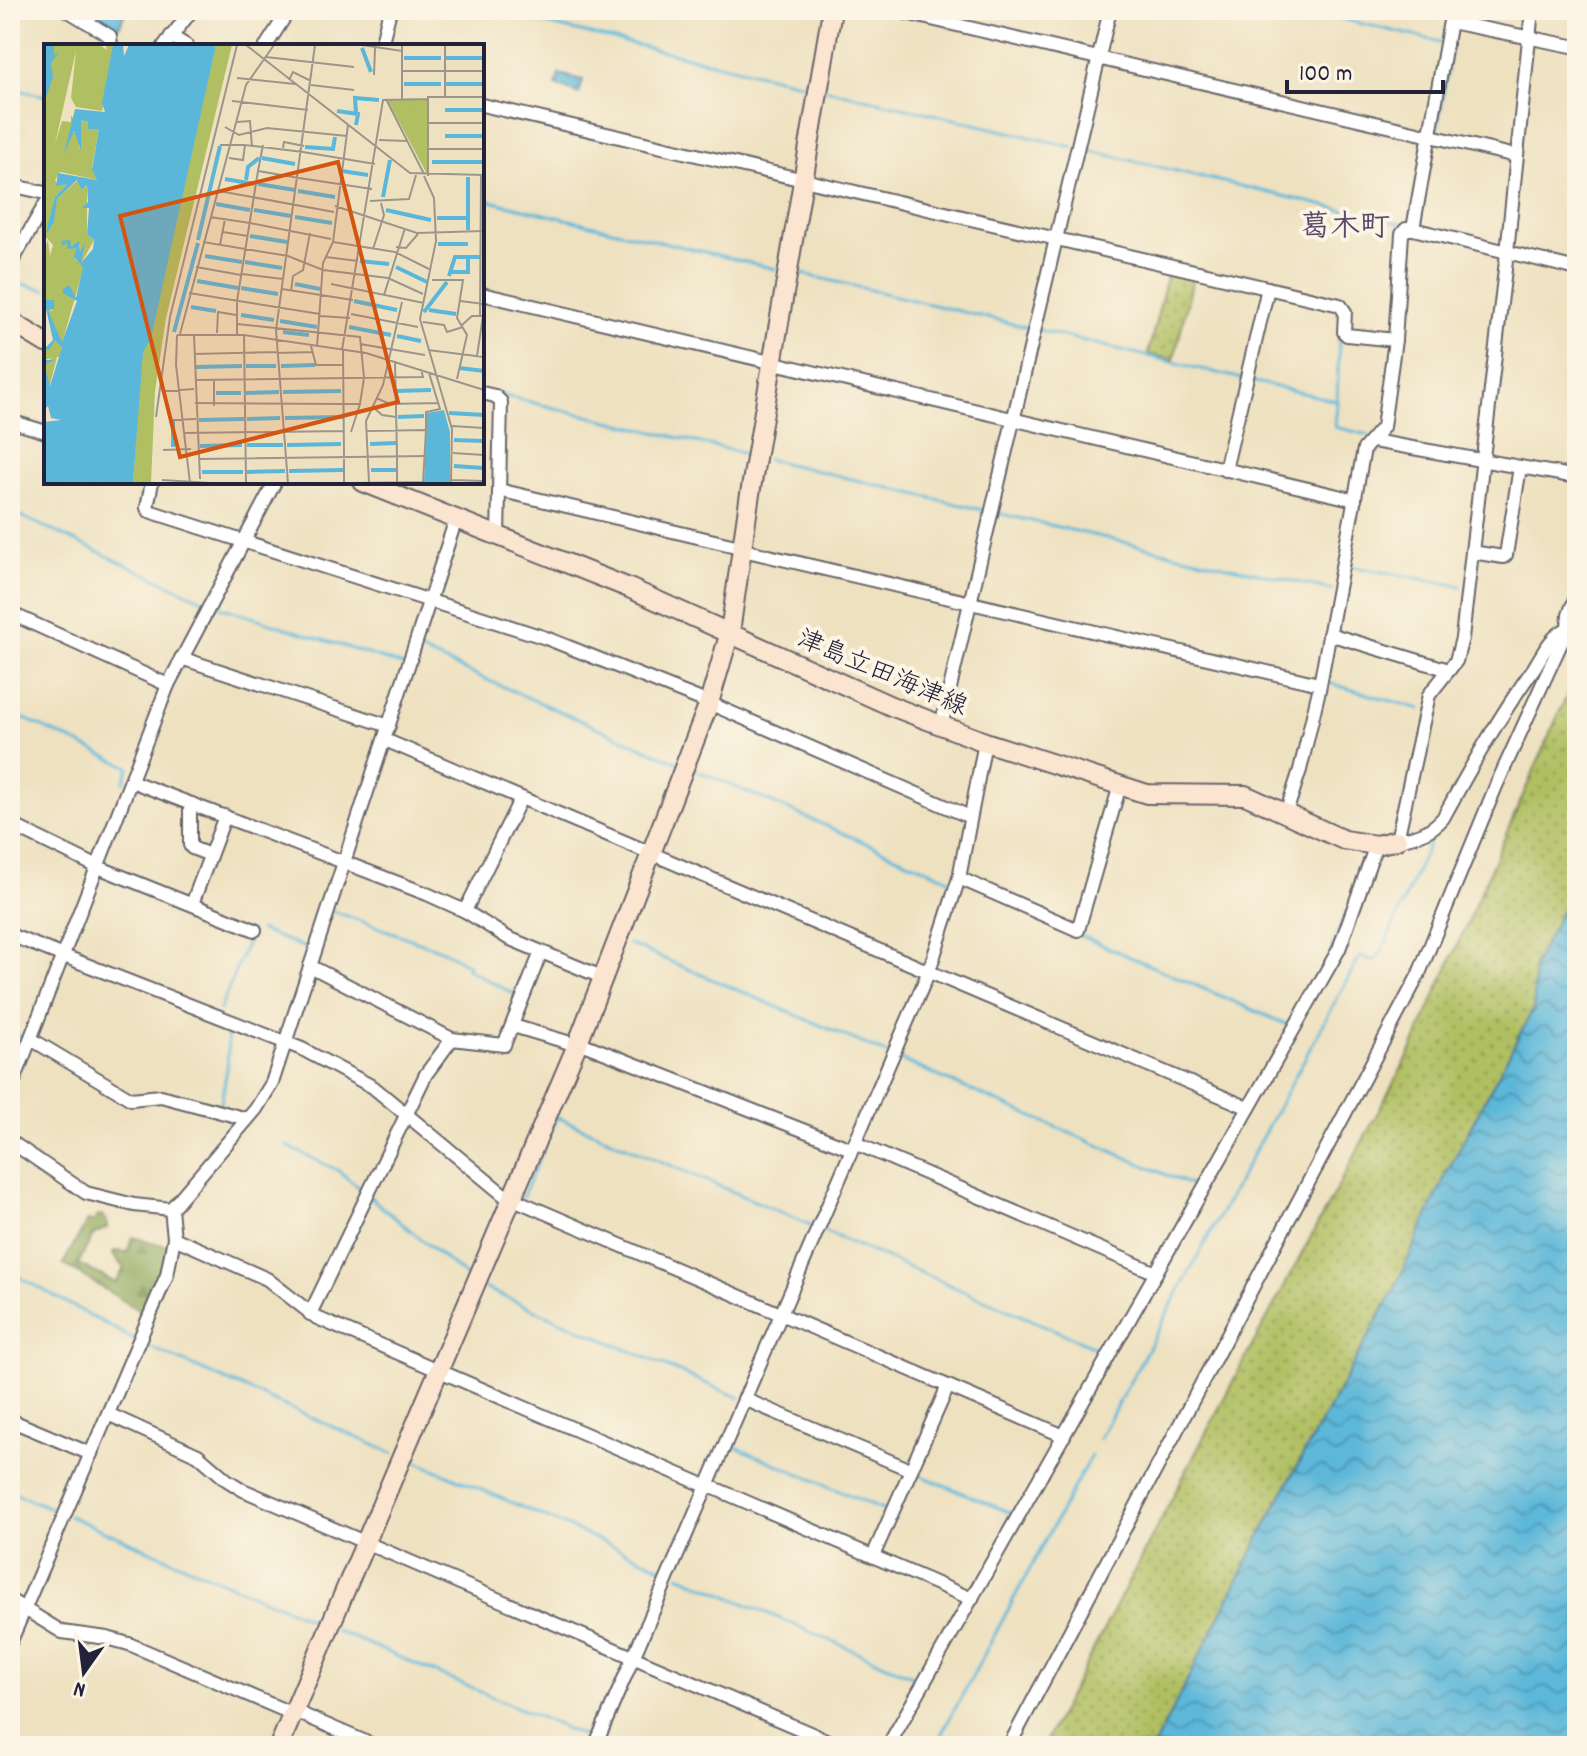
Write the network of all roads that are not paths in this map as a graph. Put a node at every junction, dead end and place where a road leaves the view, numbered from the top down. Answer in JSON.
{"nodes":[{"id":1,"x":67,"y":10,"type":"edge"},
{"id":2,"x":170,"y":10,"type":"edge"},
{"id":3,"x":289,"y":10,"type":"edge"},
{"id":4,"x":390,"y":10,"type":"edge"},
{"id":5,"x":832,"y":10,"type":"edge"},
{"id":6,"x":893,"y":10,"type":"edge"},
{"id":7,"x":1110,"y":10,"type":"edge"},
{"id":8,"x":1532,"y":10,"type":"edge"},
{"id":9,"x":187,"y":15,"type":"edge"},
{"id":10,"x":1451,"y":16,"type":"edge"},
{"id":11,"x":1529,"y":37,"type":"junction"},
{"id":12,"x":168,"y":41,"type":"edge"},
{"id":13,"x":111,"y":44,"type":"edge"},
{"id":14,"x":267,"y":44,"type":"edge"},
{"id":15,"x":382,"y":44,"type":"edge"},
{"id":16,"x":1577,"y":47,"type":"edge"},
{"id":17,"x":1099,"y":58,"type":"junction"},
{"id":18,"x":484,"y":105,"type":"edge"},
{"id":19,"x":1430,"y":136,"type":"junction"},
{"id":20,"x":1516,"y":156,"type":"junction"},
{"id":21,"x":804,"y":179,"type":"junction"},
{"id":22,"x":10,"y":185,"type":"edge"},
{"id":23,"x":44,"y":193,"type":"edge"},
{"id":24,"x":44,"y":206,"type":"edge"},
{"id":25,"x":1413,"y":229,"type":"junction"},
{"id":26,"x":1056,"y":239,"type":"junction"},
{"id":27,"x":1507,"y":252,"type":"junction"},
{"id":28,"x":10,"y":265,"type":"edge"},
{"id":29,"x":1577,"y":269,"type":"edge"},
{"id":30,"x":1268,"y":288,"type":"junction"},
{"id":31,"x":484,"y":294,"type":"edge"},
{"id":32,"x":10,"y":321,"type":"edge"},
{"id":33,"x":1395,"y":340,"type":"junction"},
{"id":34,"x":44,"y":342,"type":"edge"},
{"id":35,"x":773,"y":363,"type":"junction"},
{"id":36,"x":484,"y":393,"type":"edge"},
{"id":37,"x":10,"y":421,"type":"edge"},
{"id":38,"x":1013,"y":421,"type":"junction"},
{"id":39,"x":44,"y":431,"type":"edge"},
{"id":40,"x":1373,"y":441,"type":"junction"},
{"id":41,"x":1483,"y":460,"type":"junction"},
{"id":42,"x":1520,"y":467,"type":"junction"},
{"id":43,"x":1225,"y":470,"type":"junction"},
{"id":44,"x":1577,"y":477,"type":"edge"},
{"id":45,"x":152,"y":484,"type":"edge"},
{"id":46,"x":274,"y":484,"type":"edge"},
{"id":47,"x":368,"y":484,"type":"edge"},
{"id":48,"x":499,"y":490,"type":"junction"},
{"id":49,"x":1355,"y":500,"type":"junction"},
{"id":50,"x":456,"y":519,"type":"junction"},
{"id":51,"x":498,"y":536,"type":"junction"},
{"id":52,"x":245,"y":540,"type":"junction"},
{"id":53,"x":743,"y":549,"type":"junction"},
{"id":54,"x":1472,"y":552,"type":"junction"},
{"id":55,"x":1577,"y":595,"type":"edge"},
{"id":56,"x":431,"y":600,"type":"junction"},
{"id":57,"x":971,"y":603,"type":"junction"},
{"id":58,"x":10,"y":613,"type":"edge"},
{"id":59,"x":1568,"y":628,"type":"junction"},
{"id":60,"x":730,"y":632,"type":"junction"},
{"id":61,"x":1329,"y":634,"type":"junction"},
{"id":62,"x":181,"y":658,"type":"junction"},
{"id":63,"x":1449,"y":670,"type":"junction"},
{"id":64,"x":1319,"y":684,"type":"junction"},
{"id":65,"x":168,"y":685,"type":"junction"},
{"id":66,"x":709,"y":703,"type":"junction"},
{"id":67,"x":389,"y":726,"type":"junction"},
{"id":68,"x":941,"y":726,"type":"junction"},
{"id":69,"x":385,"y":740,"type":"junction"},
{"id":70,"x":985,"y":742,"type":"junction"},
{"id":71,"x":131,"y":781,"type":"junction"},
{"id":72,"x":1120,"y":785,"type":"junction"},
{"id":73,"x":521,"y":798,"type":"junction"},
{"id":74,"x":192,"y":804,"type":"junction"},
{"id":75,"x":1286,"y":813,"type":"junction"},
{"id":76,"x":225,"y":816,"type":"junction"},
{"id":77,"x":970,"y":817,"type":"junction"},
{"id":78,"x":10,"y":824,"type":"edge"},
{"id":79,"x":1397,"y":840,"type":"junction"},
{"id":80,"x":1376,"y":845,"type":"junction"},
{"id":81,"x":653,"y":853,"type":"junction"},
{"id":82,"x":210,"y":855,"type":"junction"},
{"id":83,"x":345,"y":862,"type":"junction"},
{"id":84,"x":98,"y":867,"type":"junction"},
{"id":85,"x":959,"y":878,"type":"junction"},
{"id":86,"x":192,"y":904,"type":"junction"},
{"id":87,"x":465,"y":911,"type":"junction"},
{"id":88,"x":255,"y":930,"type":"dead end"},
{"id":89,"x":10,"y":935,"type":"edge"},
{"id":90,"x":541,"y":952,"type":"junction"},
{"id":91,"x":64,"y":955,"type":"junction"},
{"id":92,"x":310,"y":966,"type":"junction"},
{"id":93,"x":929,"y":971,"type":"junction"},
{"id":94,"x":604,"y":978,"type":"junction"},
{"id":95,"x":513,"y":1026,"type":"junction"},
{"id":96,"x":31,"y":1039,"type":"junction"},
{"id":97,"x":452,"y":1039,"type":"junction"},
{"id":98,"x":285,"y":1040,"type":"junction"},
{"id":99,"x":578,"y":1043,"type":"junction"},
{"id":100,"x":10,"y":1091,"type":"edge"},
{"id":101,"x":1249,"y":1108,"type":"junction"},
{"id":102,"x":406,"y":1115,"type":"junction"},
{"id":103,"x":247,"y":1119,"type":"junction"},
{"id":104,"x":10,"y":1141,"type":"edge"},
{"id":105,"x":853,"y":1146,"type":"junction"},
{"id":106,"x":511,"y":1198,"type":"junction"},
{"id":107,"x":171,"y":1209,"type":"junction"},
{"id":108,"x":174,"y":1238,"type":"junction"},
{"id":109,"x":1156,"y":1273,"type":"junction"},
{"id":110,"x":310,"y":1314,"type":"junction"},
{"id":111,"x":781,"y":1314,"type":"junction"},
{"id":112,"x":437,"y":1372,"type":"junction"},
{"id":113,"x":948,"y":1386,"type":"junction"},
{"id":114,"x":744,"y":1399,"type":"junction"},
{"id":115,"x":108,"y":1414,"type":"junction"},
{"id":116,"x":10,"y":1420,"type":"edge"},
{"id":117,"x":1064,"y":1436,"type":"junction"},
{"id":118,"x":91,"y":1454,"type":"junction"},
{"id":119,"x":911,"y":1470,"type":"junction"},
{"id":120,"x":707,"y":1486,"type":"junction"},
{"id":121,"x":365,"y":1541,"type":"junction"},
{"id":122,"x":873,"y":1556,"type":"junction"},
{"id":123,"x":972,"y":1599,"type":"junction"},
{"id":124,"x":10,"y":1600,"type":"edge"},
{"id":125,"x":24,"y":1610,"type":"junction"},
{"id":126,"x":10,"y":1643,"type":"edge"},
{"id":127,"x":634,"y":1657,"type":"junction"},
{"id":128,"x":294,"y":1712,"type":"junction"},
{"id":129,"x":279,"y":1746,"type":"edge"},
{"id":130,"x":375,"y":1746,"type":"edge"},
{"id":131,"x":595,"y":1746,"type":"edge"},
{"id":132,"x":840,"y":1746,"type":"edge"},
{"id":133,"x":888,"y":1746,"type":"edge"},
{"id":134,"x":1009,"y":1746,"type":"edge"}],
"edges":[{"from":1,"to":13,"type":"street"},
{"from":2,"to":9,"type":"street"},
{"from":3,"to":14,"type":"street"},
{"from":4,"to":15,"type":"street"},
{"from":5,"to":21,"type":"street"},
{"from":6,"to":17,"type":"street"},
{"from":7,"to":17,"type":"street"},
{"from":8,"to":11,"type":"street"},
{"from":9,"to":12,"type":"street"},
{"from":10,"to":11,"type":"street"},
{"from":10,"to":19,"type":"street"},
{"from":11,"to":16,"type":"street"},
{"from":11,"to":20,"type":"street"},
{"from":17,"to":19,"type":"street"},
{"from":17,"to":26,"type":"street"},
{"from":18,"to":21,"type":"street"},
{"from":19,"to":20,"type":"street"},
{"from":19,"to":25,"type":"street"},
{"from":20,"to":27,"type":"street"},
{"from":21,"to":26,"type":"street"},
{"from":21,"to":35,"type":"street"},
{"from":22,"to":23,"type":"street"},
{"from":24,"to":28,"type":"street"},
{"from":25,"to":27,"type":"street"},
{"from":25,"to":33,"type":"street"},
{"from":26,"to":30,"type":"street"},
{"from":26,"to":38,"type":"street"},
{"from":27,"to":29,"type":"street"},
{"from":27,"to":41,"type":"street"},
{"from":30,"to":33,"type":"street"},
{"from":30,"to":43,"type":"street"},
{"from":31,"to":35,"type":"street"},
{"from":32,"to":34,"type":"street"},
{"from":33,"to":40,"type":"street"},
{"from":35,"to":38,"type":"street"},
{"from":35,"to":53,"type":"street"},
{"from":36,"to":48,"type":"street"},
{"from":37,"to":39,"type":"street"},
{"from":38,"to":43,"type":"street"},
{"from":38,"to":57,"type":"street"},
{"from":40,"to":41,"type":"street"},
{"from":40,"to":49,"type":"street"},
{"from":41,"to":42,"type":"street"},
{"from":41,"to":54,"type":"street"},
{"from":42,"to":44,"type":"street"},
{"from":42,"to":54,"type":"street"},
{"from":43,"to":49,"type":"street"},
{"from":45,"to":52,"type":"street"},
{"from":46,"to":52,"type":"street"},
{"from":47,"to":50,"type":"street","name":"津島立田海津線"},
{"from":48,"to":51,"type":"street"},
{"from":48,"to":53,"type":"street"},
{"from":49,"to":61,"type":"street"},
{"from":50,"to":51,"type":"street","name":"津島立田海津線"},
{"from":50,"to":56,"type":"street"},
{"from":51,"to":60,"type":"street","name":"津島立田海津線"},
{"from":52,"to":56,"type":"street"},
{"from":52,"to":62,"type":"street"},
{"from":53,"to":57,"type":"street"},
{"from":53,"to":60,"type":"street"},
{"from":54,"to":63,"type":"street"},
{"from":55,"to":59,"type":"street"},
{"from":56,"to":66,"type":"street"},
{"from":56,"to":67,"type":"street"},
{"from":57,"to":64,"type":"street"},
{"from":57,"to":68,"type":"street"},
{"from":58,"to":65,"type":"street"},
{"from":59,"to":79,"type":"street"},
{"from":59,"to":134,"type":"street"},
{"from":60,"to":66,"type":"street"},
{"from":60,"to":68,"type":"street","name":"津島立田海津線"},
{"from":61,"to":63,"type":"street"},
{"from":61,"to":64,"type":"street"},
{"from":62,"to":65,"type":"street"},
{"from":62,"to":67,"type":"street"},
{"from":63,"to":79,"type":"street"},
{"from":64,"to":75,"type":"street"},
{"from":65,"to":71,"type":"street"},
{"from":66,"to":77,"type":"street"},
{"from":66,"to":81,"type":"street"},
{"from":67,"to":69,"type":"street"},
{"from":68,"to":70,"type":"street","name":"津島立田海津線"},
{"from":69,"to":73,"type":"street"},
{"from":69,"to":83,"type":"street"},
{"from":70,"to":72,"type":"street","name":"津島立田海津線"},
{"from":70,"to":77,"type":"street"},
{"from":71,"to":74,"type":"street"},
{"from":71,"to":84,"type":"street"},
{"from":72,"to":75,"type":"street","name":"津島立田海津線"},
{"from":72,"to":85,"type":"street"},
{"from":73,"to":81,"type":"street"},
{"from":73,"to":87,"type":"street"},
{"from":74,"to":76,"type":"street"},
{"from":74,"to":82,"type":"street"},
{"from":75,"to":80,"type":"street","name":"津島立田海津線"},
{"from":76,"to":82,"type":"street"},
{"from":76,"to":83,"type":"street"},
{"from":77,"to":85,"type":"street"},
{"from":78,"to":84,"type":"street"},
{"from":79,"to":80,"type":"street","name":"津島立田海津線"},
{"from":80,"to":101,"type":"street"},
{"from":81,"to":93,"type":"street"},
{"from":81,"to":94,"type":"street"},
{"from":82,"to":86,"type":"street"},
{"from":83,"to":87,"type":"street"},
{"from":83,"to":92,"type":"street"},
{"from":84,"to":86,"type":"street"},
{"from":84,"to":91,"type":"street"},
{"from":85,"to":93,"type":"street"},
{"from":86,"to":88,"type":"street"},
{"from":87,"to":90,"type":"street"},
{"from":89,"to":91,"type":"street"},
{"from":90,"to":94,"type":"street"},
{"from":90,"to":95,"type":"street"},
{"from":91,"to":96,"type":"street"},
{"from":91,"to":98,"type":"street"},
{"from":92,"to":97,"type":"street"},
{"from":92,"to":98,"type":"street"},
{"from":93,"to":101,"type":"street"},
{"from":93,"to":105,"type":"street"},
{"from":94,"to":99,"type":"street"},
{"from":95,"to":97,"type":"street"},
{"from":95,"to":99,"type":"street"},
{"from":96,"to":100,"type":"street"},
{"from":96,"to":103,"type":"street"},
{"from":97,"to":102,"type":"street"},
{"from":98,"to":102,"type":"street"},
{"from":98,"to":103,"type":"street"},
{"from":99,"to":105,"type":"street"},
{"from":99,"to":106,"type":"street"},
{"from":101,"to":109,"type":"street"},
{"from":102,"to":106,"type":"street"},
{"from":102,"to":110,"type":"street"},
{"from":103,"to":107,"type":"street"},
{"from":104,"to":107,"type":"street"},
{"from":105,"to":109,"type":"street"},
{"from":105,"to":111,"type":"street"},
{"from":106,"to":111,"type":"street"},
{"from":106,"to":112,"type":"street"},
{"from":107,"to":108,"type":"street"},
{"from":108,"to":110,"type":"street"},
{"from":108,"to":115,"type":"street"},
{"from":109,"to":117,"type":"street"},
{"from":110,"to":112,"type":"street"},
{"from":111,"to":113,"type":"street"},
{"from":111,"to":114,"type":"street"},
{"from":112,"to":120,"type":"street"},
{"from":112,"to":121,"type":"street"},
{"from":113,"to":117,"type":"street"},
{"from":113,"to":119,"type":"street"},
{"from":114,"to":119,"type":"street"},
{"from":114,"to":120,"type":"street"},
{"from":115,"to":118,"type":"street"},
{"from":115,"to":121,"type":"street"},
{"from":116,"to":118,"type":"street"},
{"from":117,"to":123,"type":"street"},
{"from":118,"to":125,"type":"street"},
{"from":119,"to":122,"type":"street"},
{"from":120,"to":122,"type":"street"},
{"from":120,"to":127,"type":"street"},
{"from":121,"to":127,"type":"street"},
{"from":121,"to":128,"type":"street"},
{"from":122,"to":123,"type":"street"},
{"from":123,"to":133,"type":"street"},
{"from":124,"to":125,"type":"street"},
{"from":125,"to":126,"type":"street"},
{"from":125,"to":128,"type":"street"},
{"from":127,"to":131,"type":"street"},
{"from":127,"to":132,"type":"street"},
{"from":128,"to":129,"type":"street"},
{"from":128,"to":130,"type":"street"}]}
